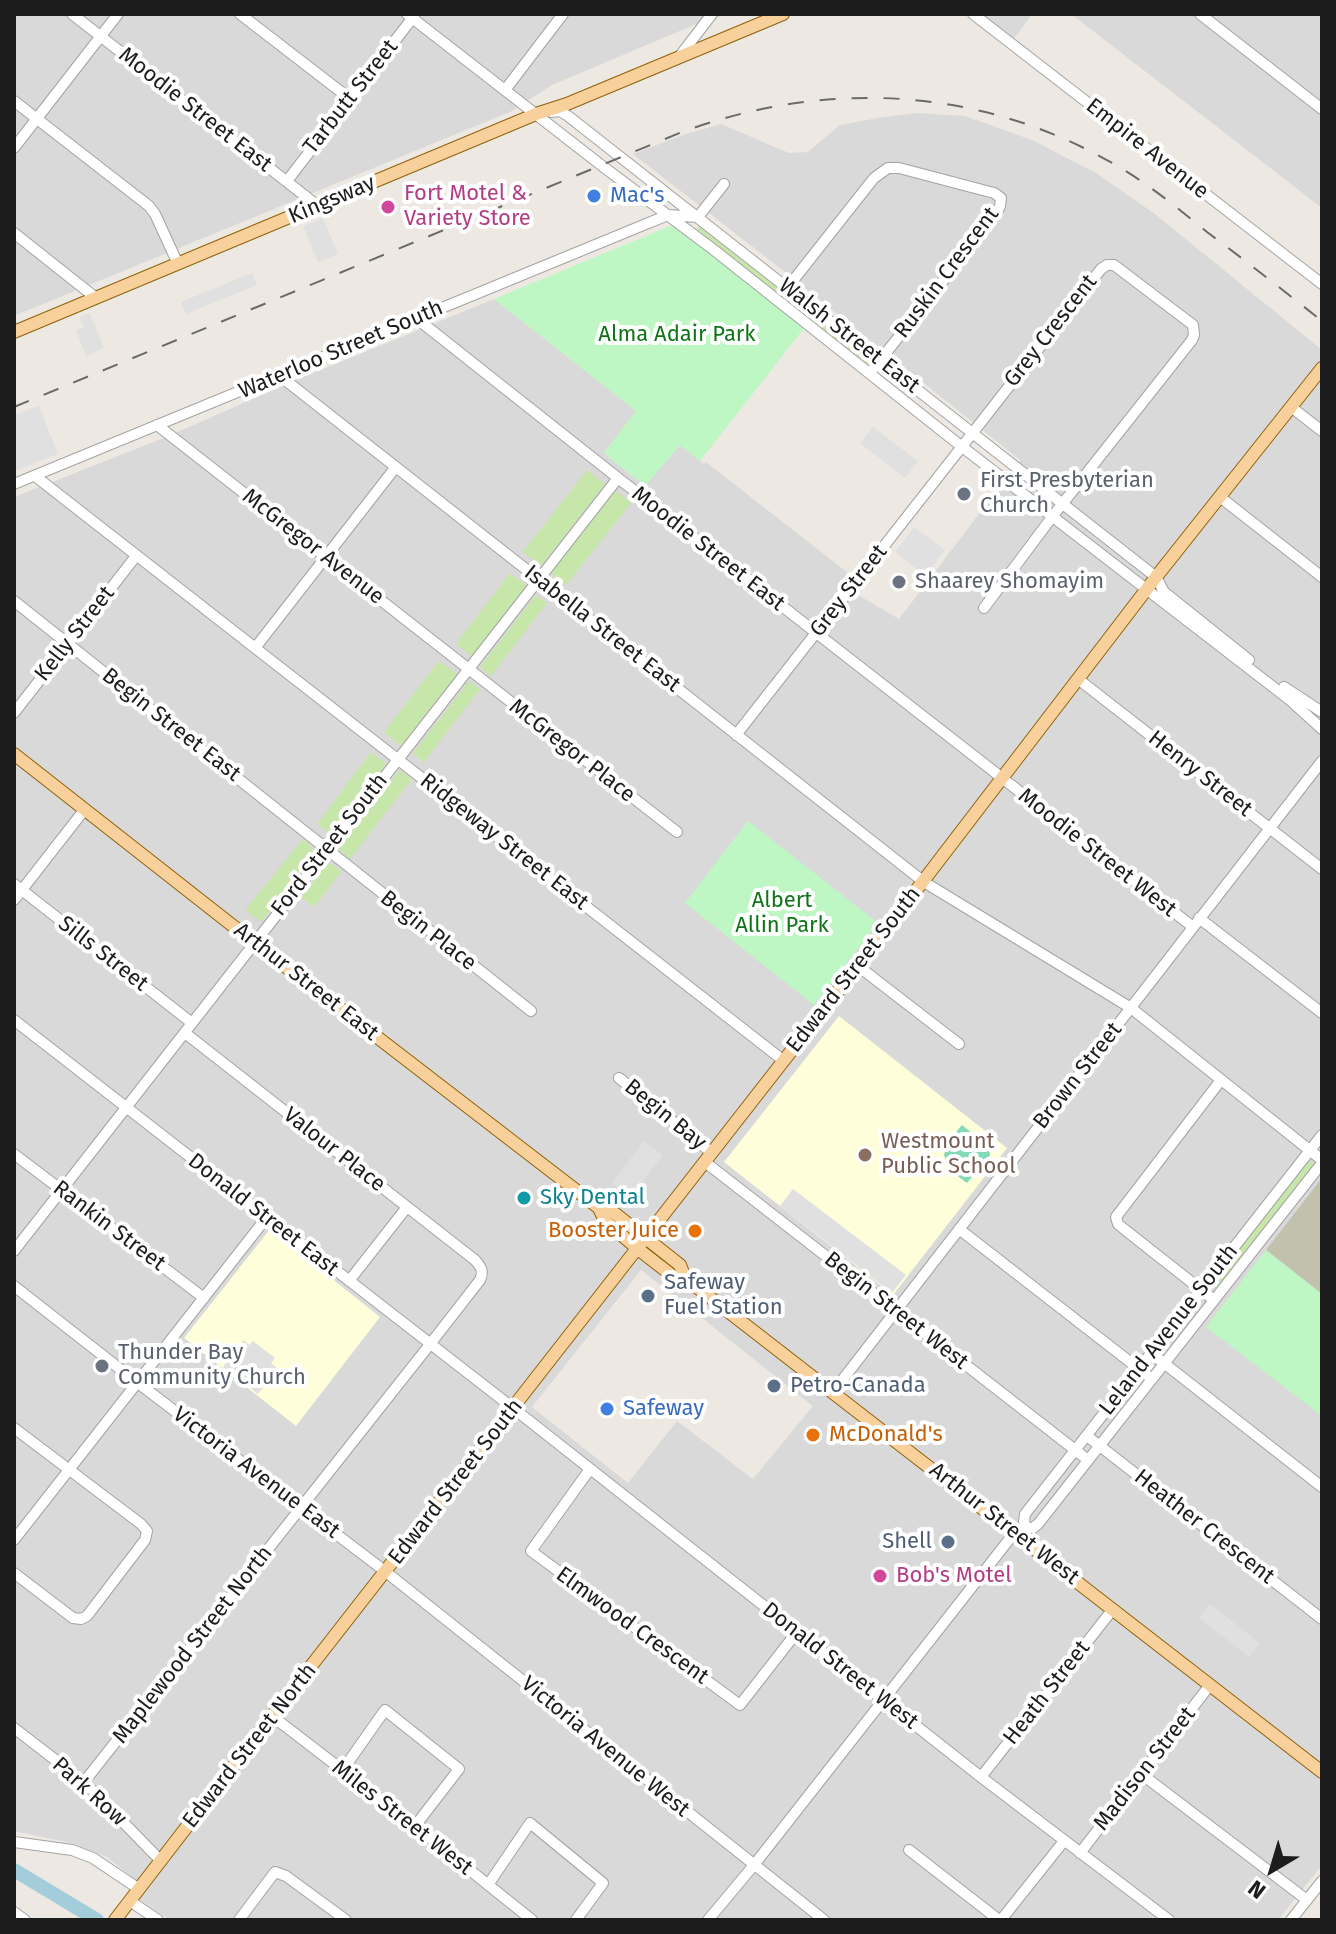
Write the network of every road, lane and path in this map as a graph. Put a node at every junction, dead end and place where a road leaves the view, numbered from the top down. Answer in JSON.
{"nodes":[{"id":1,"x":72,"y":14,"type":"edge"},
{"id":2,"x":118,"y":14,"type":"edge"},
{"id":3,"x":240,"y":14,"type":"edge"},
{"id":4,"x":563,"y":14,"type":"edge"},
{"id":5,"x":712,"y":14,"type":"edge"},
{"id":6,"x":783,"y":14,"type":"edge"},
{"id":7,"x":973,"y":14,"type":"edge"},
{"id":8,"x":1200,"y":14,"type":"edge"},
{"id":9,"x":411,"y":15,"type":"edge"},
{"id":10,"x":101,"y":36,"type":"junction"},
{"id":11,"x":679,"y":58,"type":"junction"},
{"id":12,"x":505,"y":90,"type":"junction"},
{"id":13,"x":349,"y":98,"type":"junction"},
{"id":14,"x":14,"y":101,"type":"edge"},
{"id":15,"x":1322,"y":109,"type":"edge"},
{"id":16,"x":536,"y":114,"type":"junction"},
{"id":17,"x":36,"y":119,"type":"junction"},
{"id":18,"x":14,"y":148,"type":"edge"},
{"id":19,"x":287,"y":181,"type":"junction"},
{"id":20,"x":724,"y":184,"type":"dead end"},
{"id":21,"x":318,"y":206,"type":"junction"},
{"id":22,"x":668,"y":215,"type":"junction"},
{"id":23,"x":698,"y":217,"type":"junction"},
{"id":24,"x":14,"y":233,"type":"edge"},
{"id":25,"x":178,"y":264,"type":"junction"},
{"id":26,"x":1322,"y":284,"type":"edge"},
{"id":27,"x":788,"y":287,"type":"junction"},
{"id":28,"x":96,"y":298,"type":"junction"},
{"id":29,"x":416,"y":318,"type":"junction"},
{"id":30,"x":14,"y":332,"type":"edge"},
{"id":31,"x":880,"y":360,"type":"junction"},
{"id":32,"x":1322,"y":368,"type":"edge"},
{"id":33,"x":870,"y":373,"type":"junction"},
{"id":34,"x":280,"y":376,"type":"junction"},
{"id":35,"x":1291,"y":407,"type":"junction"},
{"id":36,"x":157,"y":425,"type":"junction"},
{"id":37,"x":1322,"y":431,"type":"edge"},
{"id":38,"x":971,"y":433,"type":"junction"},
{"id":39,"x":961,"y":446,"type":"junction"},
{"id":40,"x":395,"y":468,"type":"junction"},
{"id":41,"x":35,"y":476,"type":"junction"},
{"id":42,"x":618,"y":478,"type":"junction"},
{"id":43,"x":14,"y":484,"type":"edge"},
{"id":44,"x":1220,"y":497,"type":"junction"},
{"id":45,"x":1062,"y":504,"type":"junction"},
{"id":46,"x":1052,"y":517,"type":"junction"},
{"id":47,"x":136,"y":556,"type":"junction"},
{"id":48,"x":325,"y":557,"type":"junction"},
{"id":49,"x":1156,"y":577,"type":"junction"},
{"id":50,"x":1322,"y":577,"type":"edge"},
{"id":51,"x":538,"y":579,"type":"junction"},
{"id":52,"x":1148,"y":589,"type":"junction"},
{"id":53,"x":14,"y":601,"type":"edge"},
{"id":54,"x":984,"y":608,"type":"dead end"},
{"id":55,"x":815,"y":633,"type":"junction"},
{"id":56,"x":68,"y":644,"type":"junction"},
{"id":57,"x":255,"y":648,"type":"junction"},
{"id":58,"x":468,"y":670,"type":"junction"},
{"id":59,"x":1078,"y":679,"type":"junction"},
{"id":60,"x":1322,"y":712,"type":"edge"},
{"id":61,"x":14,"y":713,"type":"edge"},
{"id":62,"x":1322,"y":729,"type":"edge"},
{"id":63,"x":736,"y":735,"type":"junction"},
{"id":64,"x":14,"y":754,"type":"edge"},
{"id":65,"x":397,"y":760,"type":"junction"},
{"id":66,"x":1322,"y":761,"type":"edge"},
{"id":67,"x":1002,"y":778,"type":"junction"},
{"id":68,"x":85,"y":809,"type":"junction"},
{"id":69,"x":1269,"y":829,"type":"junction"},
{"id":70,"x":677,"y":832,"type":"dead end"},
{"id":71,"x":327,"y":850,"type":"junction"},
{"id":72,"x":1322,"y":869,"type":"edge"},
{"id":73,"x":924,"y":882,"type":"junction"},
{"id":74,"x":18,"y":887,"type":"edge"},
{"id":75,"x":14,"y":900,"type":"edge"},
{"id":76,"x":1196,"y":922,"type":"junction"},
{"id":77,"x":254,"y":942,"type":"junction"},
{"id":78,"x":858,"y":966,"type":"junction"},
{"id":79,"x":1131,"y":1008,"type":"junction"},
{"id":80,"x":531,"y":1011,"type":"dead end"},
{"id":81,"x":1322,"y":1013,"type":"edge"},
{"id":82,"x":14,"y":1020,"type":"edge"},
{"id":83,"x":192,"y":1023,"type":"junction"},
{"id":84,"x":185,"y":1033,"type":"junction"},
{"id":85,"x":959,"y":1044,"type":"dead end"},
{"id":86,"x":784,"y":1061,"type":"junction"},
{"id":87,"x":619,"y":1078,"type":"dead end"},
{"id":88,"x":1221,"y":1080,"type":"junction"},
{"id":89,"x":126,"y":1109,"type":"junction"},
{"id":90,"x":1322,"y":1135,"type":"edge"},
{"id":91,"x":1310,"y":1150,"type":"junction"},
{"id":92,"x":14,"y":1154,"type":"edge"},
{"id":93,"x":708,"y":1157,"type":"junction"},
{"id":94,"x":1322,"y":1161,"type":"edge"},
{"id":95,"x":62,"y":1190,"type":"junction"},
{"id":96,"x":407,"y":1207,"type":"junction"},
{"id":97,"x":267,"y":1217,"type":"junction"},
{"id":98,"x":959,"y":1229,"type":"junction"},
{"id":99,"x":642,"y":1244,"type":"junction"},
{"id":100,"x":14,"y":1251,"type":"edge"},
{"id":101,"x":481,"y":1267,"type":"joint"},
{"id":102,"x":349,"y":1281,"type":"junction"},
{"id":103,"x":14,"y":1286,"type":"edge"},
{"id":104,"x":1200,"y":1289,"type":"junction"},
{"id":105,"x":204,"y":1298,"type":"junction"},
{"id":106,"x":1214,"y":1300,"type":"junction"},
{"id":107,"x":895,"y":1310,"type":"junction"},
{"id":108,"x":431,"y":1343,"type":"junction"},
{"id":109,"x":1151,"y":1353,"type":"junction"},
{"id":110,"x":1165,"y":1364,"type":"junction"},
{"id":111,"x":1139,"y":1368,"type":"junction"},
{"id":112,"x":1152,"y":1379,"type":"junction"},
{"id":113,"x":138,"y":1383,"type":"junction"},
{"id":114,"x":833,"y":1392,"type":"junction"},
{"id":115,"x":513,"y":1408,"type":"junction"},
{"id":116,"x":14,"y":1428,"type":"edge"},
{"id":117,"x":1087,"y":1436,"type":"junction"},
{"id":118,"x":1099,"y":1446,"type":"junction"},
{"id":119,"x":1075,"y":1450,"type":"junction"},
{"id":120,"x":1088,"y":1460,"type":"junction"},
{"id":121,"x":590,"y":1469,"type":"junction"},
{"id":122,"x":69,"y":1471,"type":"junction"},
{"id":123,"x":1322,"y":1487,"type":"edge"},
{"id":124,"x":302,"y":1508,"type":"junction"},
{"id":125,"x":1020,"y":1532,"type":"junction"},
{"id":126,"x":14,"y":1540,"type":"edge"},
{"id":127,"x":386,"y":1572,"type":"junction"},
{"id":128,"x":14,"y":1573,"type":"edge"},
{"id":129,"x":1113,"y":1609,"type":"junction"},
{"id":130,"x":1322,"y":1619,"type":"edge"},
{"id":131,"x":797,"y":1632,"type":"junction"},
{"id":132,"x":1210,"y":1685,"type":"junction"},
{"id":133,"x":883,"y":1699,"type":"junction"},
{"id":134,"x":272,"y":1716,"type":"junction"},
{"id":135,"x":14,"y":1728,"type":"edge"},
{"id":136,"x":342,"y":1771,"type":"junction"},
{"id":137,"x":1322,"y":1772,"type":"edge"},
{"id":138,"x":1140,"y":1773,"type":"junction"},
{"id":139,"x":981,"y":1777,"type":"junction"},
{"id":140,"x":84,"y":1782,"type":"junction"},
{"id":141,"x":415,"y":1826,"type":"junction"},
{"id":142,"x":1064,"y":1841,"type":"junction"},
{"id":143,"x":14,"y":1842,"type":"edge"},
{"id":144,"x":909,"y":1850,"type":"dead end"},
{"id":145,"x":1080,"y":1853,"type":"junction"},
{"id":146,"x":160,"y":1860,"type":"junction"},
{"id":147,"x":754,"y":1865,"type":"junction"},
{"id":148,"x":1322,"y":1881,"type":"edge"},
{"id":149,"x":488,"y":1885,"type":"junction"},
{"id":150,"x":139,"y":1889,"type":"junction"},
{"id":151,"x":1307,"y":1900,"type":"junction"},
{"id":152,"x":123,"y":1910,"type":"edge"},
{"id":153,"x":14,"y":1912,"type":"edge"},
{"id":154,"x":25,"y":1920,"type":"edge"},
{"id":155,"x":158,"y":1920,"type":"edge"},
{"id":156,"x":239,"y":1920,"type":"edge"},
{"id":157,"x":346,"y":1920,"type":"edge"},
{"id":158,"x":532,"y":1920,"type":"edge"},
{"id":159,"x":576,"y":1920,"type":"edge"},
{"id":160,"x":708,"y":1920,"type":"edge"},
{"id":161,"x":824,"y":1920,"type":"edge"},
{"id":162,"x":1000,"y":1920,"type":"edge"},
{"id":163,"x":1169,"y":1920,"type":"edge"},
{"id":164,"x":1291,"y":1920,"type":"edge"}],
"edges":[{"from":1,"to":10,"type":"street","name":"Moodie Street East"},
{"from":2,"to":10,"type":"street"},
{"from":3,"to":13,"type":"street"},
{"from":4,"to":12,"type":"street"},
{"from":5,"to":11,"type":"street"},
{"from":6,"to":11,"type":"main road","name":"Kingsway"},
{"from":7,"to":26,"type":"street","name":"Empire Avenue"},
{"from":8,"to":15,"type":"street"},
{"from":9,"to":12,"type":"street","name":"Walsh Street East"},
{"from":9,"to":13,"type":"street","name":"Tarbutt Street"},
{"from":10,"to":17,"type":"street"},
{"from":10,"to":19,"type":"street","name":"Moodie Street East"},
{"from":11,"to":16,"type":"main road","name":"Kingsway"},
{"from":12,"to":16,"type":"street","name":"Walsh Street East"},
{"from":13,"to":19,"type":"street","name":"Tarbutt Street"},
{"from":14,"to":17,"type":"street"},
{"from":16,"to":21,"type":"main road","name":"Kingsway"},
{"from":16,"to":22,"type":"street","name":"Walsh Street East"},
{"from":16,"to":23,"type":"street","name":"Walsh Street East"},
{"from":17,"to":18,"type":"street"},
{"from":17,"to":25,"type":"street"},
{"from":19,"to":21,"type":"street","name":"Moodie Street East"},
{"from":20,"to":23,"type":"street"},
{"from":21,"to":25,"type":"main road","name":"Kingsway"},
{"from":22,"to":23,"type":"street"},
{"from":22,"to":29,"type":"street","name":"Waterloo Street South"},
{"from":22,"to":33,"type":"street","name":"Walsh Street East"},
{"from":23,"to":27,"type":"street","name":"Walsh Street East"},
{"from":24,"to":28,"type":"street"},
{"from":25,"to":28,"type":"main road","name":"Kingsway"},
{"from":27,"to":31,"type":"street","name":"Walsh Street East"},
{"from":27,"to":31,"type":"street","name":"Ruskin Crescent"},
{"from":28,"to":30,"type":"main road","name":"Kingsway"},
{"from":29,"to":34,"type":"street","name":"Waterloo Street South"},
{"from":29,"to":42,"type":"street","name":"Moodie Street East"},
{"from":31,"to":33,"type":"street","name":"Ruskin Crescent"},
{"from":31,"to":38,"type":"street","name":"Walsh Street East"},
{"from":32,"to":35,"type":"main road","name":"Edward Street South"},
{"from":33,"to":39,"type":"street","name":"Walsh Street East"},
{"from":34,"to":36,"type":"street","name":"Waterloo Street South"},
{"from":34,"to":40,"type":"street","name":"Isabella Street East"},
{"from":35,"to":37,"type":"street"},
{"from":35,"to":44,"type":"main road","name":"Edward Street South"},
{"from":36,"to":41,"type":"street","name":"Waterloo Street South"},
{"from":36,"to":48,"type":"street","name":"McGregor Avenue"},
{"from":38,"to":39,"type":"street","name":"Grey Crescent"},
{"from":38,"to":45,"type":"street","name":"Walsh Street East"},
{"from":38,"to":45,"type":"street","name":"Grey Crescent"},
{"from":39,"to":46,"type":"street","name":"Walsh Street East"},
{"from":39,"to":55,"type":"street","name":"Grey Street"},
{"from":40,"to":48,"type":"street"},
{"from":40,"to":51,"type":"street","name":"Isabella Street East"},
{"from":41,"to":43,"type":"street","name":"Waterloo Street South"},
{"from":41,"to":47,"type":"street","name":"Ridgeway Street East"},
{"from":42,"to":51,"type":"street","name":"Ford Street South"},
{"from":42,"to":55,"type":"street","name":"Moodie Street East"},
{"from":44,"to":49,"type":"main road","name":"Edward Street South"},
{"from":44,"to":50,"type":"street"},
{"from":45,"to":46,"type":"street","name":"Grey Crescent"},
{"from":45,"to":49,"type":"street","name":"Walsh Street East"},
{"from":46,"to":52,"type":"street","name":"Walsh Street East"},
{"from":46,"to":54,"type":"street","name":"Grey Crescent"},
{"from":47,"to":56,"type":"street","name":"Kelly Street"},
{"from":47,"to":57,"type":"street","name":"Ridgeway Street East"},
{"from":48,"to":57,"type":"street"},
{"from":48,"to":58,"type":"street","name":"McGregor Avenue"},
{"from":49,"to":52,"type":"main road","name":"Edward Street South"},
{"from":49,"to":60,"type":"street","name":"Walsh Street East"},
{"from":51,"to":58,"type":"street","name":"Ford Street South"},
{"from":51,"to":63,"type":"street","name":"Isabella Street East"},
{"from":52,"to":59,"type":"main road","name":"Edward Street South"},
{"from":52,"to":62,"type":"street","name":"Walsh Street East"},
{"from":53,"to":56,"type":"street","name":"Begin Street East"},
{"from":55,"to":63,"type":"street","name":"Grey Street"},
{"from":55,"to":67,"type":"street","name":"Moodie Street East"},
{"from":56,"to":61,"type":"street","name":"Kelly Street"},
{"from":56,"to":71,"type":"street","name":"Begin Street East"},
{"from":57,"to":65,"type":"street","name":"Ridgeway Street East"},
{"from":58,"to":65,"type":"street","name":"Ford Street South"},
{"from":58,"to":70,"type":"street","name":"McGregor Place"},
{"from":59,"to":67,"type":"main road","name":"Edward Street South"},
{"from":59,"to":69,"type":"street","name":"Henry Street"},
{"from":63,"to":73,"type":"street","name":"Isabella Street East"},
{"from":64,"to":68,"type":"main road","name":"Arthur Street East"},
{"from":65,"to":71,"type":"street","name":"Ford Street South"},
{"from":65,"to":86,"type":"street","name":"Ridgeway Street East"},
{"from":66,"to":69,"type":"street","name":"Brown Street"},
{"from":67,"to":73,"type":"main road","name":"Edward Street South"},
{"from":67,"to":76,"type":"street","name":"Moodie Street West"},
{"from":68,"to":74,"type":"street"},
{"from":68,"to":77,"type":"main road","name":"Arthur Street East"},
{"from":69,"to":72,"type":"street","name":"Henry Street"},
{"from":69,"to":76,"type":"street","name":"Brown Street"},
{"from":71,"to":77,"type":"street","name":"Ford Street South"},
{"from":71,"to":80,"type":"street","name":"Begin Place"},
{"from":73,"to":78,"type":"main road","name":"Edward Street South"},
{"from":73,"to":79,"type":"street","name":"Isabella Street East"},
{"from":74,"to":75,"type":"street"},
{"from":74,"to":83,"type":"street","name":"Sills Street"},
{"from":76,"to":79,"type":"street","name":"Brown Street"},
{"from":76,"to":81,"type":"street","name":"Moodie Street West"},
{"from":77,"to":83,"type":"street","name":"Ford Street South"},
{"from":77,"to":99,"type":"main road","name":"Arthur Street East"},
{"from":78,"to":85,"type":"street"},
{"from":78,"to":86,"type":"main road","name":"Edward Street South"},
{"from":79,"to":88,"type":"street","name":"Isabella Street East"},
{"from":79,"to":98,"type":"street","name":"Brown Street"},
{"from":82,"to":89,"type":"street","name":"Donald Street East"},
{"from":83,"to":84,"type":"street","name":"Ford Street South"},
{"from":84,"to":89,"type":"street","name":"Ford Street South"},
{"from":84,"to":96,"type":"street","name":"Valour Place"},
{"from":86,"to":93,"type":"main road","name":"Edward Street South"},
{"from":87,"to":93,"type":"street","name":"Begin Bay"},
{"from":88,"to":91,"type":"street","name":"Isabella Street East"},
{"from":88,"to":104,"type":"street"},
{"from":89,"to":95,"type":"street","name":"Ford Street South"},
{"from":89,"to":97,"type":"street","name":"Donald Street East"},
{"from":90,"to":91,"type":"street","name":"Leland Avenue South"},
{"from":91,"to":94,"type":"street","name":"Isabella Street East"},
{"from":91,"to":104,"type":"street","name":"Leland Avenue South"},
{"from":92,"to":95,"type":"street","name":"Rankin Street"},
{"from":93,"to":99,"type":"main road","name":"Edward Street South"},
{"from":93,"to":107,"type":"street","name":"Begin Street West"},
{"from":94,"to":106,"type":"street","name":"Leland Avenue South"},
{"from":95,"to":100,"type":"street","name":"Ford Street South"},
{"from":95,"to":105,"type":"street","name":"Rankin Street"},
{"from":96,"to":101,"type":"street","name":"Valour Place"},
{"from":96,"to":102,"type":"street"},
{"from":97,"to":102,"type":"street","name":"Donald Street East"},
{"from":97,"to":105,"type":"street"},
{"from":98,"to":107,"type":"street","name":"Brown Street"},
{"from":98,"to":111,"type":"street"},
{"from":99,"to":114,"type":"main road","name":"Arthur Street West"},
{"from":99,"to":115,"type":"main road","name":"Edward Street South"},
{"from":101,"to":108,"type":"street","name":"Maplewood Street North"},
{"from":102,"to":108,"type":"street","name":"Donald Street East"},
{"from":103,"to":113,"type":"street","name":"Victoria Avenue East"},
{"from":104,"to":106,"type":"street"},
{"from":104,"to":109,"type":"street","name":"Leland Avenue South"},
{"from":105,"to":113,"type":"street"},
{"from":106,"to":110,"type":"street","name":"Leland Avenue South"},
{"from":107,"to":114,"type":"street","name":"Brown Street"},
{"from":107,"to":119,"type":"street","name":"Begin Street West"},
{"from":108,"to":115,"type":"street","name":"Donald Street East"},
{"from":108,"to":124,"type":"street","name":"Maplewood Street North"},
{"from":109,"to":110,"type":"street"},
{"from":109,"to":111,"type":"street","name":"Leland Avenue South"},
{"from":110,"to":112,"type":"street","name":"Leland Avenue South"},
{"from":110,"to":123,"type":"street"},
{"from":111,"to":112,"type":"street"},
{"from":111,"to":117,"type":"street","name":"Leland Avenue South"},
{"from":112,"to":118,"type":"street","name":"Leland Avenue South"},
{"from":113,"to":122,"type":"street"},
{"from":113,"to":124,"type":"street","name":"Victoria Avenue East"},
{"from":114,"to":125,"type":"main road","name":"Arthur Street West"},
{"from":115,"to":121,"type":"street","name":"Donald Street West"},
{"from":115,"to":127,"type":"main road","name":"Edward Street South"},
{"from":116,"to":122,"type":"street"},
{"from":117,"to":118,"type":"street","name":"Heather Crescent"},
{"from":117,"to":119,"type":"street","name":"Leland Avenue South"},
{"from":118,"to":120,"type":"street","name":"Leland Avenue South"},
{"from":118,"to":130,"type":"street","name":"Heather Crescent"},
{"from":119,"to":120,"type":"street","name":"Begin Street West"},
{"from":119,"to":125,"type":"street","name":"Leland Avenue South"},
{"from":120,"to":125,"type":"street","name":"Leland Avenue South"},
{"from":121,"to":131,"type":"street","name":"Donald Street West"},
{"from":121,"to":131,"type":"street","name":"Elmwood Crescent"},
{"from":122,"to":126,"type":"street"},
{"from":122,"to":128,"type":"street"},
{"from":124,"to":127,"type":"street","name":"Victoria Avenue East"},
{"from":124,"to":140,"type":"street","name":"Maplewood Street North"},
{"from":125,"to":129,"type":"main road","name":"Arthur Street West"},
{"from":125,"to":133,"type":"street","name":"Leland Avenue South"},
{"from":127,"to":134,"type":"main road","name":"Edward Street North"},
{"from":127,"to":147,"type":"street","name":"Victoria Avenue West"},
{"from":129,"to":132,"type":"main road","name":"Arthur Street West"},
{"from":129,"to":139,"type":"street","name":"Heath Street"},
{"from":131,"to":133,"type":"street","name":"Donald Street West"},
{"from":132,"to":137,"type":"main road","name":"Arthur Street West"},
{"from":132,"to":138,"type":"street","name":"Madison Street"},
{"from":133,"to":139,"type":"street","name":"Donald Street West"},
{"from":133,"to":147,"type":"street","name":"Leland Avenue South"},
{"from":134,"to":136,"type":"street","name":"Miles Street West"},
{"from":134,"to":146,"type":"main road","name":"Edward Street North"},
{"from":135,"to":140,"type":"street","name":"Park Row"},
{"from":136,"to":141,"type":"street","name":"Miles Street West"},
{"from":136,"to":141,"type":"street"},
{"from":138,"to":145,"type":"street","name":"Madison Street"},
{"from":138,"to":151,"type":"street"},
{"from":139,"to":142,"type":"street","name":"Donald Street West"},
{"from":140,"to":146,"type":"street","name":"Park Row"},
{"from":141,"to":149,"type":"street","name":"Miles Street West"},
{"from":142,"to":145,"type":"street","name":"Donald Street West"},
{"from":142,"to":162,"type":"street"},
{"from":143,"to":150,"type":"street"},
{"from":144,"to":162,"type":"street"},
{"from":145,"to":163,"type":"street","name":"Donald Street West"},
{"from":146,"to":150,"type":"main road","name":"Edward Street North"},
{"from":147,"to":160,"type":"street","name":"Leland Avenue South"},
{"from":147,"to":161,"type":"street","name":"Victoria Avenue West"},
{"from":148,"to":151,"type":"street"},
{"from":149,"to":158,"type":"street","name":"Miles Street West"},
{"from":149,"to":159,"type":"street"},
{"from":150,"to":152,"type":"main road","name":"Edward Street North"},
{"from":151,"to":164,"type":"street"},
{"from":152,"to":155,"type":"street"},
{"from":153,"to":154,"type":"street"},
{"from":156,"to":157,"type":"street"}]}
